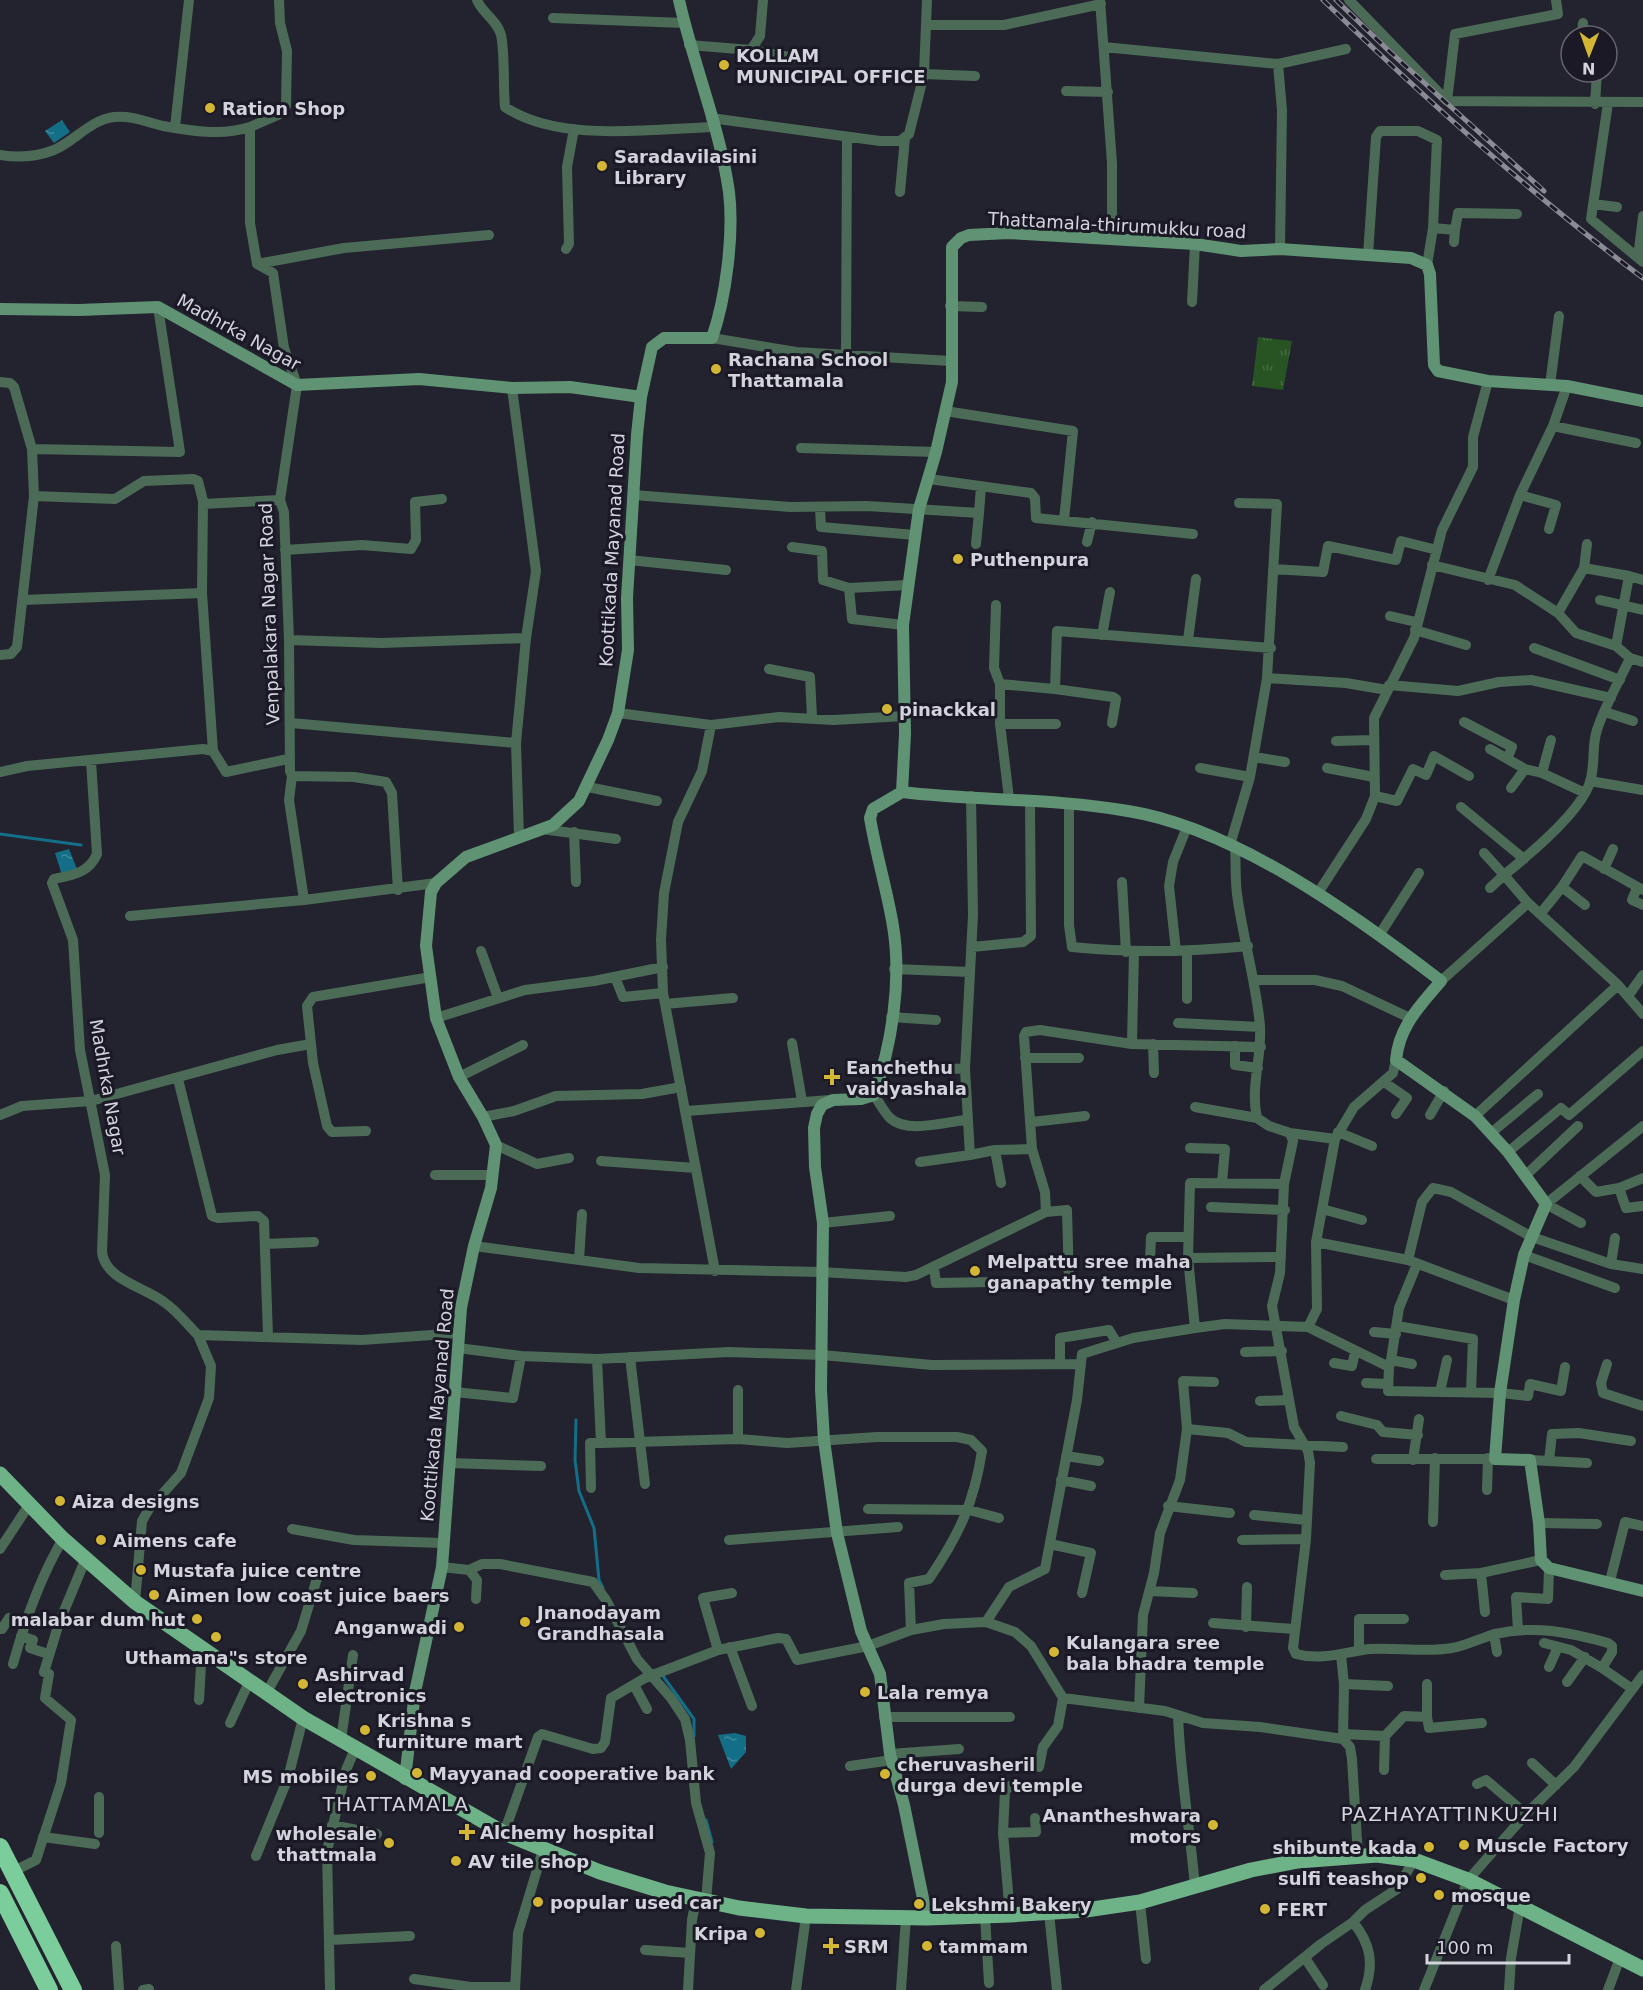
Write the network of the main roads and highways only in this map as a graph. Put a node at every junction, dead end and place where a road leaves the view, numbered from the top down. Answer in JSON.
{"nodes":[{"id":1,"x":0,"y":1474,"type":"edge"},
{"id":2,"x":0,"y":1847,"type":"edge"},
{"id":3,"x":0,"y":1893,"type":"edge"},
{"id":4,"x":1643,"y":1969,"type":"edge"},
{"id":5,"x":50,"y":1990,"type":"edge"},
{"id":6,"x":73,"y":1990,"type":"edge"}],
"edges":[{"from":1,"to":4,"type":"main road"},
{"from":2,"to":6,"type":"highway"},
{"from":3,"to":5,"type":"highway"}]}
